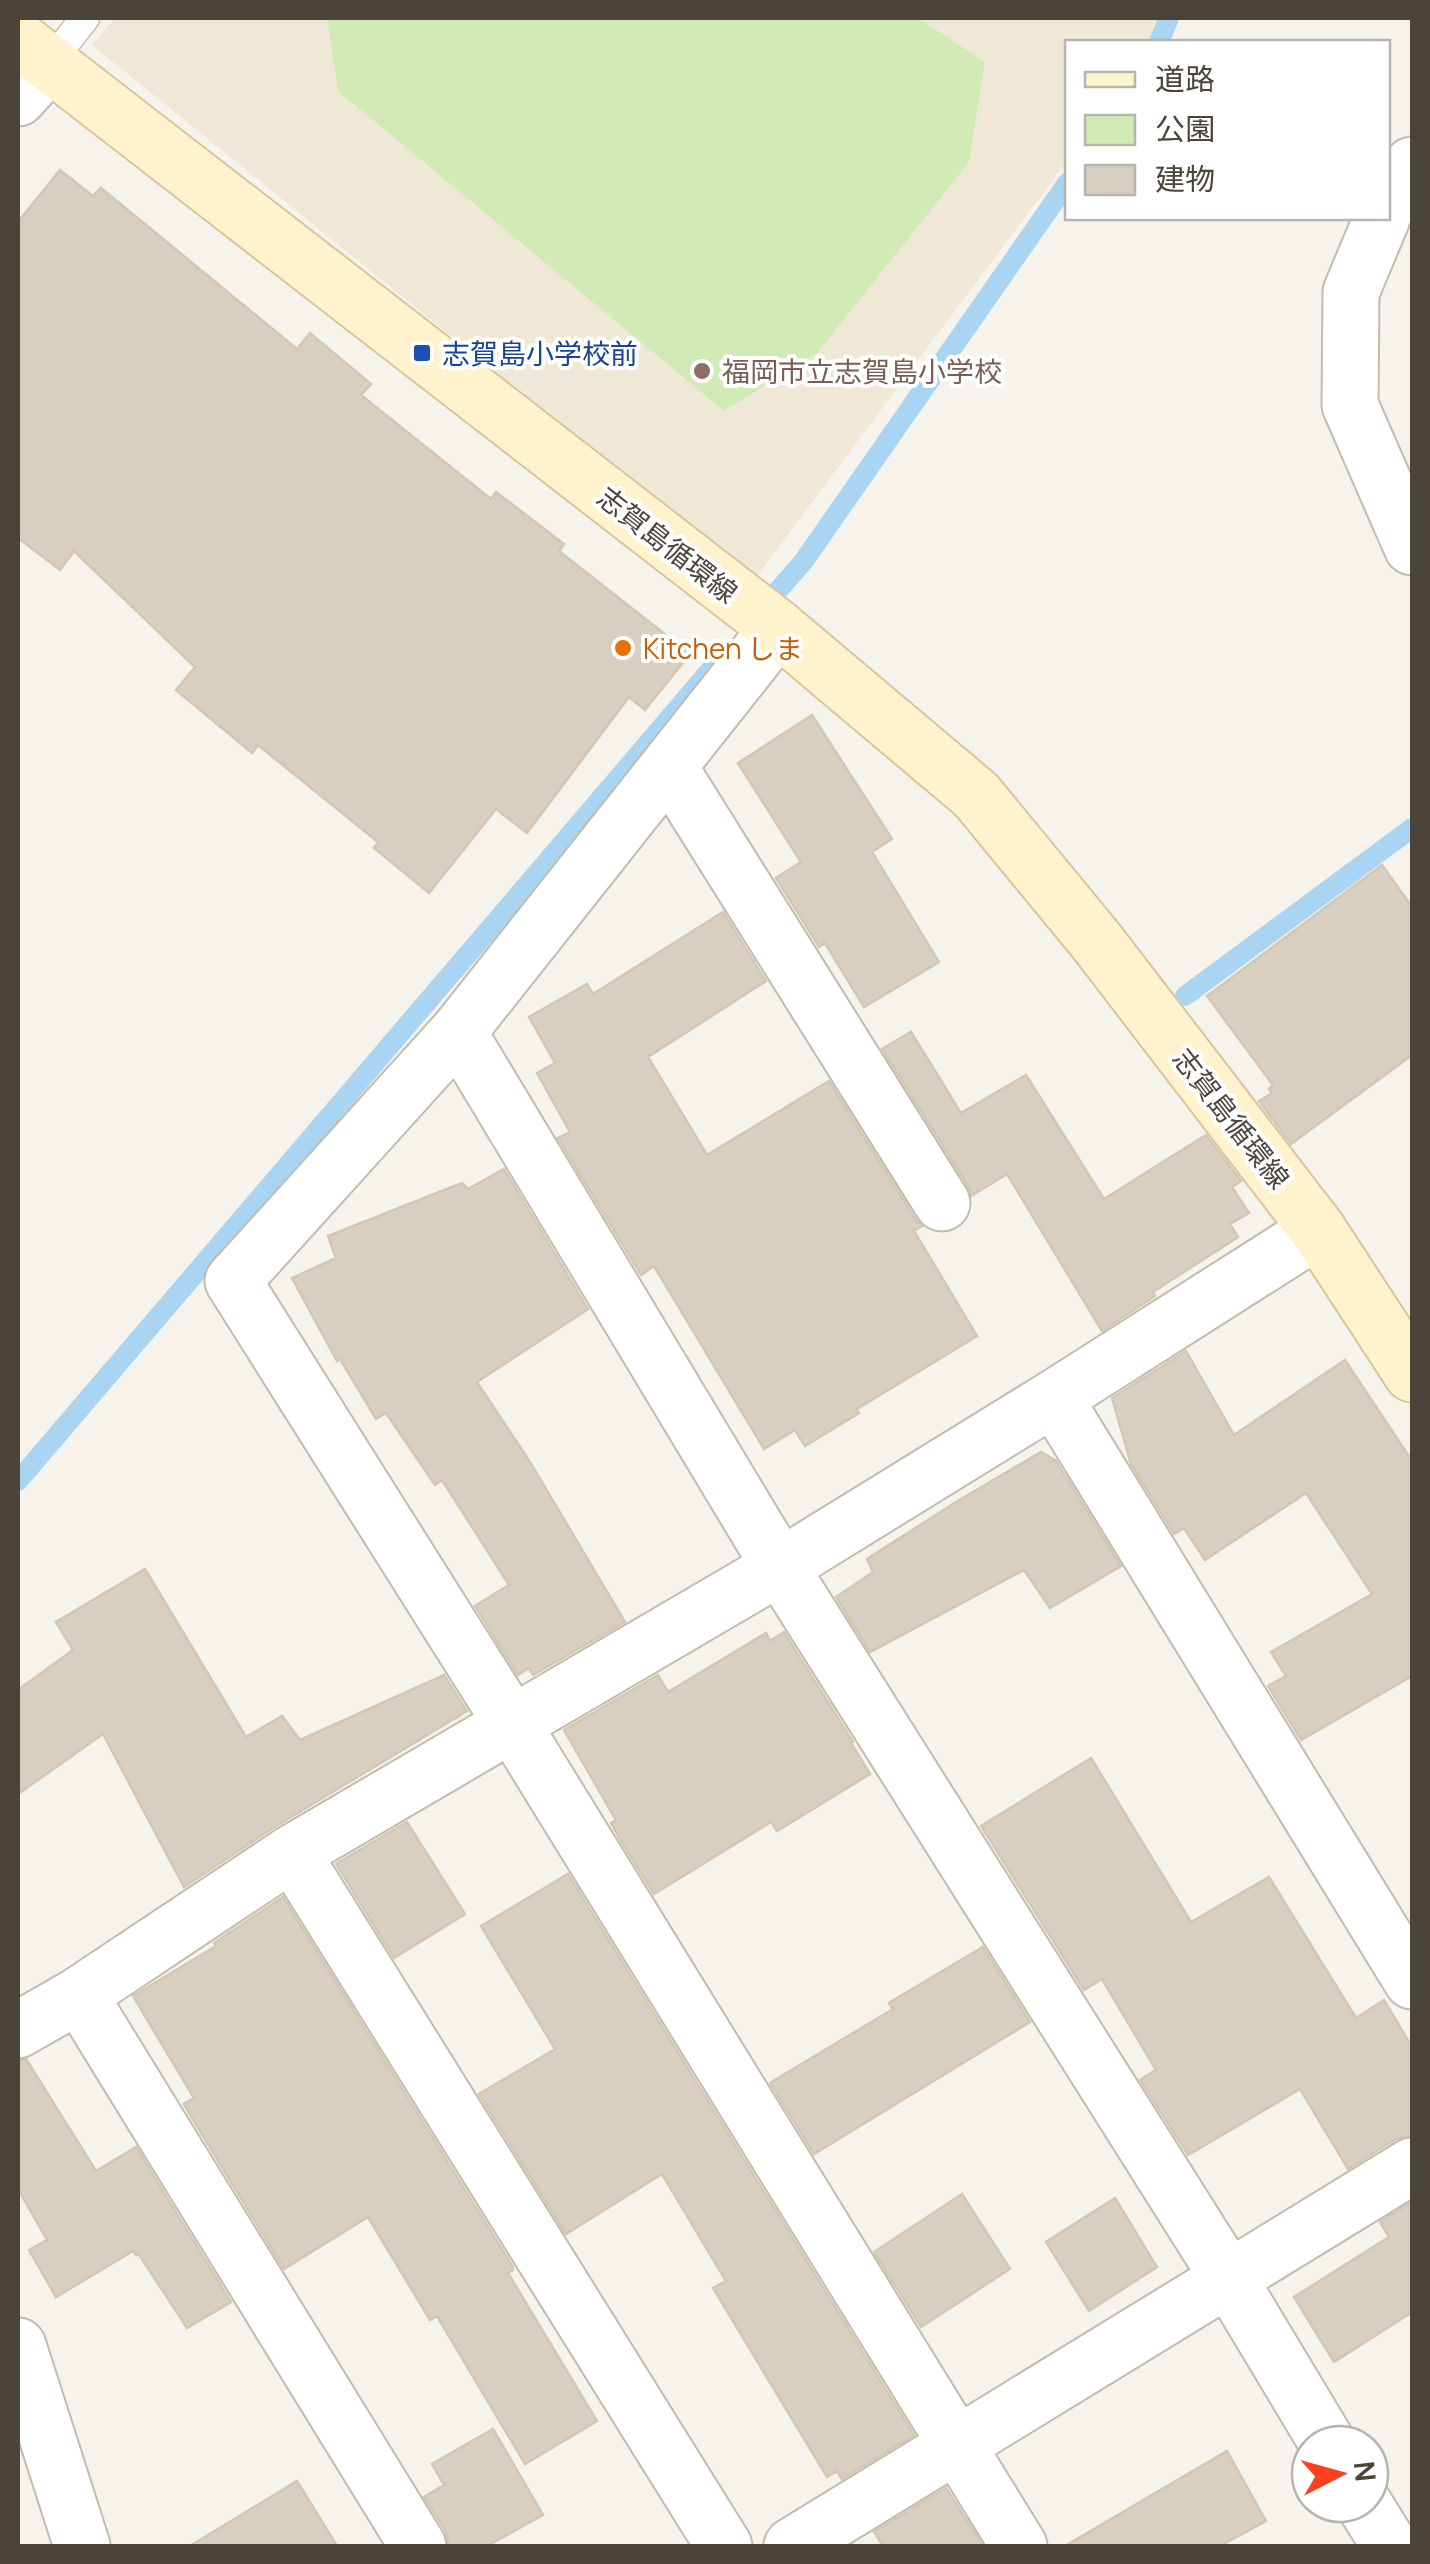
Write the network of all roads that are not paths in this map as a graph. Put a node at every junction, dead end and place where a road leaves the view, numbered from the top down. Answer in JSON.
{"nodes":[{"id":1,"x":85,"y":18,"type":"edge"},
{"id":2,"x":28,"y":67,"type":"edge"},
{"id":3,"x":1412,"y":165,"type":"edge"},
{"id":4,"x":1390,"y":203,"type":"edge"},
{"id":5,"x":1381,"y":220,"type":"edge"},
{"id":6,"x":1412,"y":546,"type":"edge"},
{"id":7,"x":778,"y":628,"type":"junction"},
{"id":8,"x":669,"y":767,"type":"junction"},
{"id":9,"x":458,"y":1032,"type":"junction"},
{"id":10,"x":942,"y":1203,"type":"dead end"},
{"id":11,"x":1318,"y":1230,"type":"junction"},
{"id":12,"x":1412,"y":1374,"type":"edge"},
{"id":13,"x":1054,"y":1398,"type":"junction"},
{"id":14,"x":780,"y":1567,"type":"junction"},
{"id":15,"x":512,"y":1722,"type":"junction"},
{"id":16,"x":292,"y":1852,"type":"junction"},
{"id":17,"x":1412,"y":1981,"type":"edge"},
{"id":18,"x":79,"y":1995,"type":"junction"},
{"id":19,"x":18,"y":2030,"type":"edge"},
{"id":20,"x":1412,"y":2166,"type":"edge"},
{"id":21,"x":1229,"y":2278,"type":"junction"},
{"id":22,"x":18,"y":2346,"type":"edge"},
{"id":23,"x":1316,"y":2424,"type":"edge"},
{"id":24,"x":957,"y":2446,"type":"junction"},
{"id":25,"x":1376,"y":2524,"type":"edge"},
{"id":26,"x":82,"y":2546,"type":"edge"},
{"id":27,"x":418,"y":2546,"type":"edge"},
{"id":28,"x":724,"y":2546,"type":"edge"},
{"id":29,"x":792,"y":2546,"type":"edge"},
{"id":30,"x":1019,"y":2546,"type":"edge"},
{"id":31,"x":1390,"y":2546,"type":"edge"}],
"edges":[{"from":1,"to":2,"type":"lane"},
{"from":2,"to":7,"type":"main road","name":"志賀島循環線"},
{"from":3,"to":4,"type":"street"},
{"from":5,"to":6,"type":"street"},
{"from":7,"to":8,"type":"street"},
{"from":7,"to":11,"type":"main road","name":"志賀島循環線"},
{"from":8,"to":9,"type":"street"},
{"from":8,"to":10,"type":"street"},
{"from":9,"to":14,"type":"street"},
{"from":9,"to":15,"type":"street"},
{"from":11,"to":12,"type":"main road","name":"志賀島循環線"},
{"from":11,"to":13,"type":"street"},
{"from":13,"to":14,"type":"street"},
{"from":13,"to":17,"type":"street"},
{"from":14,"to":15,"type":"street"},
{"from":14,"to":21,"type":"street"},
{"from":15,"to":16,"type":"street"},
{"from":15,"to":24,"type":"street"},
{"from":16,"to":18,"type":"street"},
{"from":16,"to":28,"type":"street"},
{"from":18,"to":19,"type":"street"},
{"from":18,"to":27,"type":"street"},
{"from":20,"to":21,"type":"street"},
{"from":21,"to":23,"type":"street"},
{"from":21,"to":24,"type":"street"},
{"from":22,"to":26,"type":"street"},
{"from":24,"to":29,"type":"street"},
{"from":24,"to":30,"type":"street"},
{"from":25,"to":31,"type":"street"}]}
